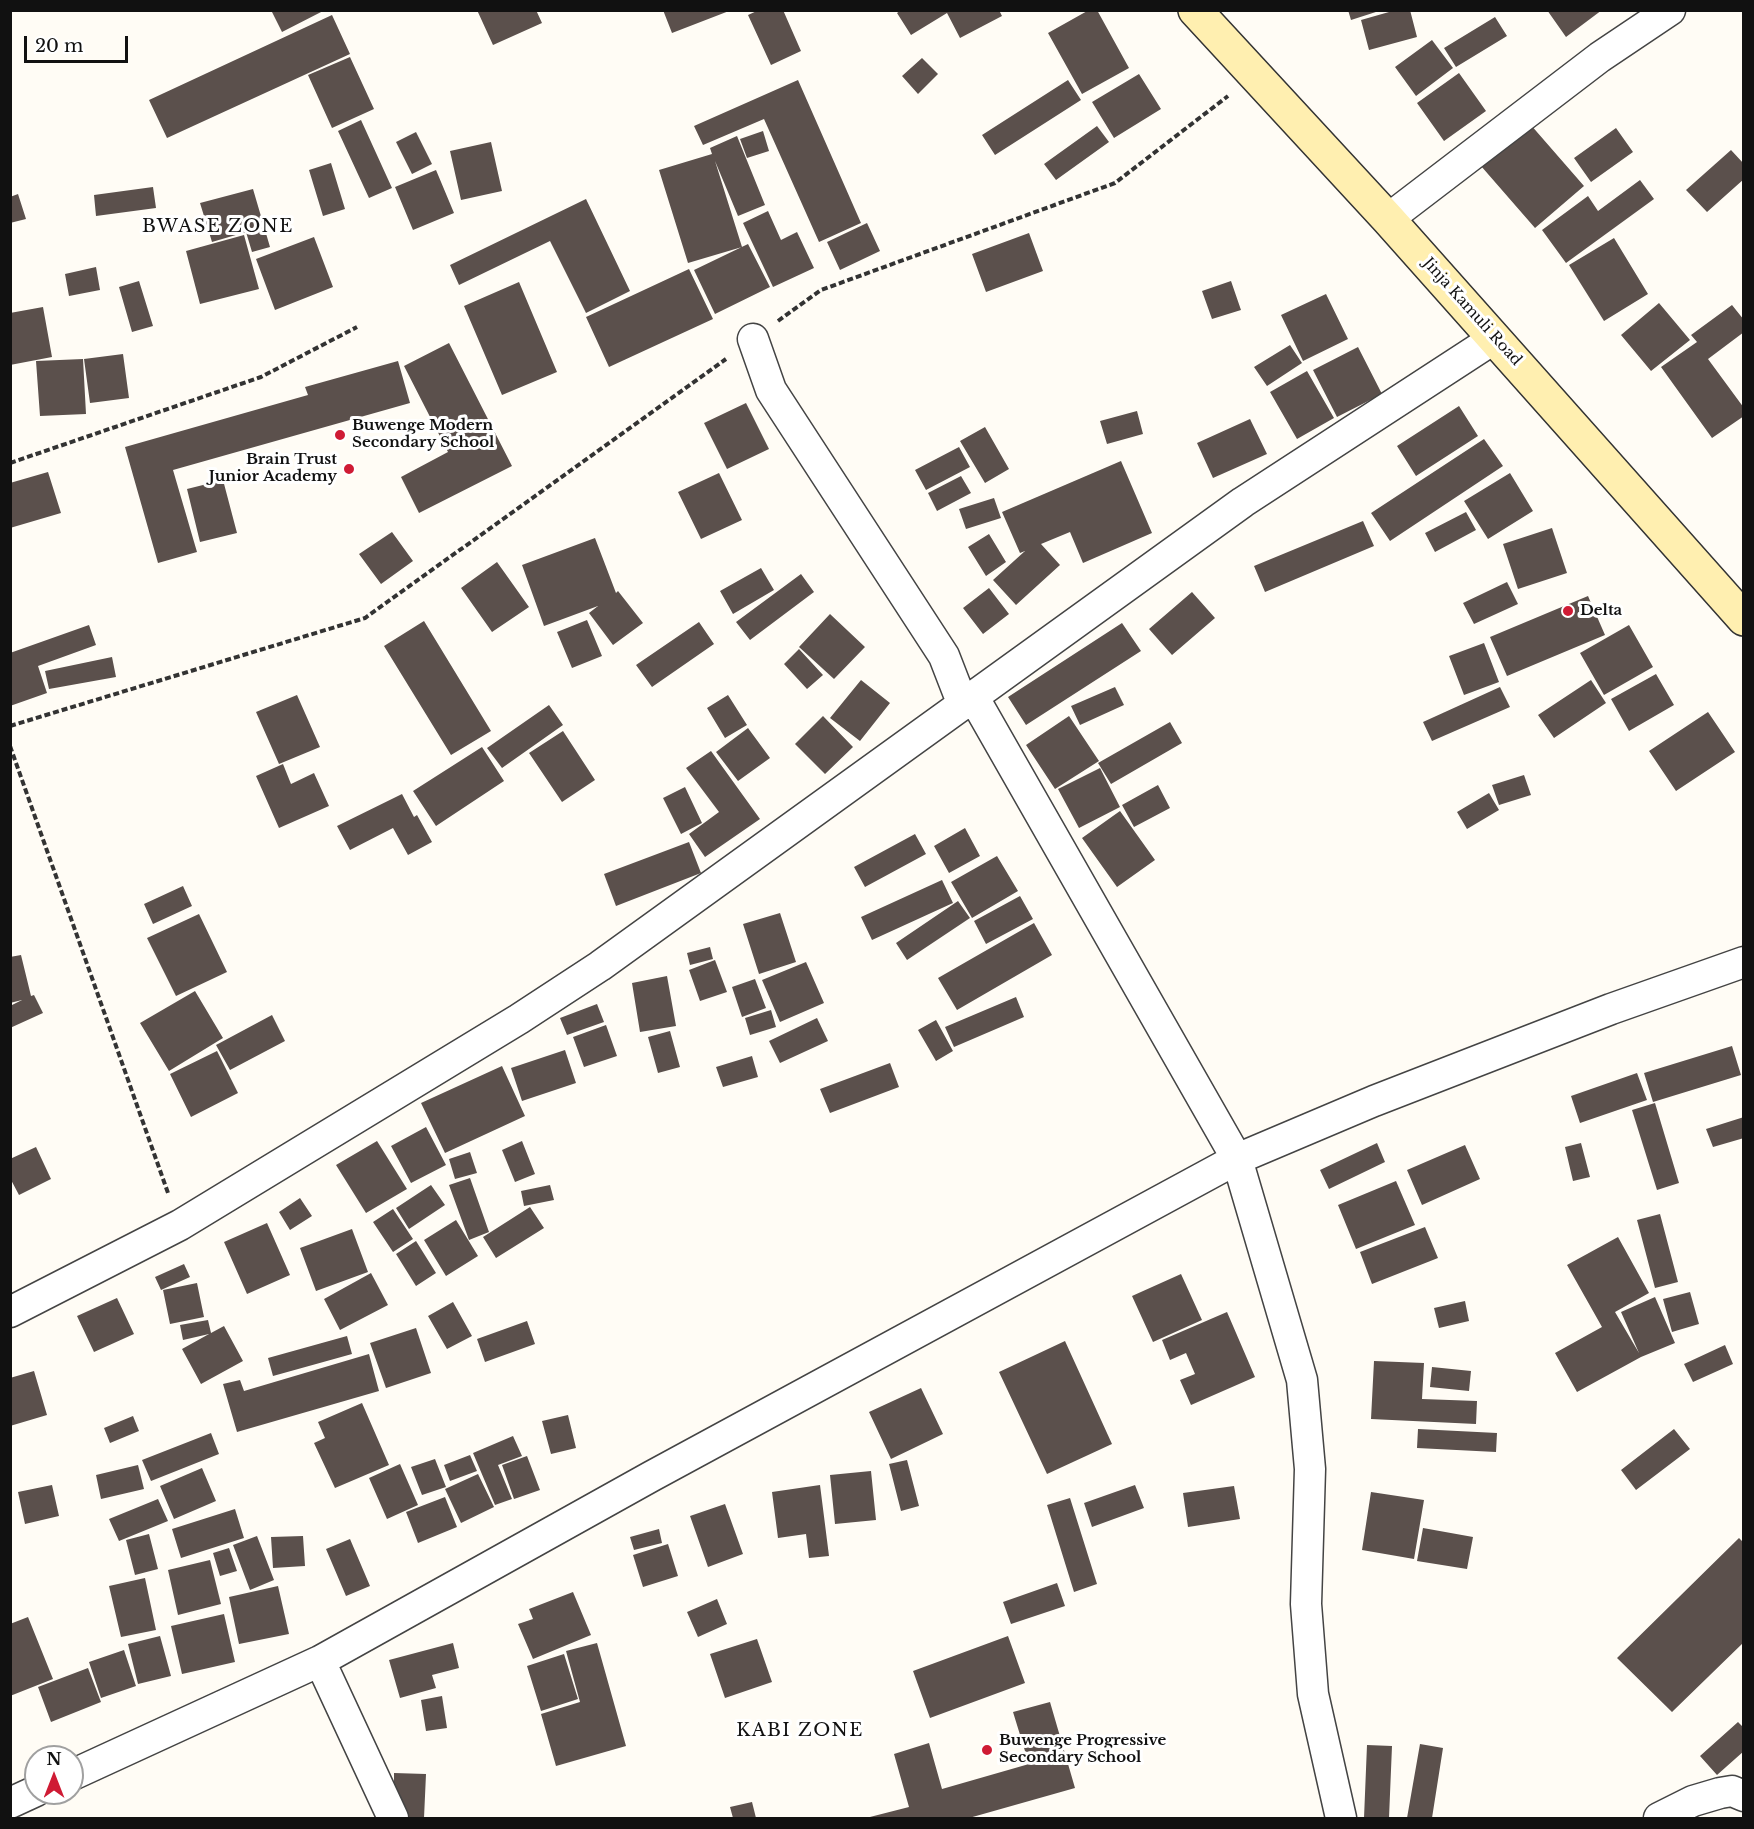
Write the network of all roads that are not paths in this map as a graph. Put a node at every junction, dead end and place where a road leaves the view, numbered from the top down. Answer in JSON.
{"nodes":[{"id":1,"x":1195,"y":10,"type":"edge"},
{"id":2,"x":1671,"y":10,"type":"edge"},
{"id":3,"x":1388,"y":219,"type":"junction"},
{"id":4,"x":1495,"y":338,"type":"junction"},
{"id":5,"x":753,"y":339,"type":"road end"},
{"id":6,"x":1743,"y":619,"type":"edge"},
{"id":7,"x":968,"y":701,"type":"junction"},
{"id":8,"x":1743,"y":962,"type":"edge"},
{"id":9,"x":1237,"y":1159,"type":"junction"},
{"id":10,"x":10,"y":1312,"type":"edge"},
{"id":11,"x":320,"y":1661,"type":"junction"},
{"id":12,"x":84,"y":1769,"type":"edge"},
{"id":13,"x":1743,"y":1796,"type":"edge"},
{"id":14,"x":24,"y":1797,"type":"edge"},
{"id":15,"x":10,"y":1803,"type":"edge"},
{"id":16,"x":393,"y":1818,"type":"edge"},
{"id":17,"x":1341,"y":1818,"type":"edge"},
{"id":18,"x":1659,"y":1818,"type":"edge"}],
"edges":[{"from":1,"to":3,"type":"main road","name":"Jinja Kamuli Road"},
{"from":2,"to":3,"type":"street"},
{"from":3,"to":4,"type":"main road","name":"Jinja Kamuli Road"},
{"from":4,"to":6,"type":"main road","name":"Jinja Kamuli Road"},
{"from":4,"to":7,"type":"street"},
{"from":5,"to":7,"type":"street"},
{"from":7,"to":9,"type":"street"},
{"from":7,"to":10,"type":"street"},
{"from":8,"to":9,"type":"street"},
{"from":9,"to":11,"type":"street"},
{"from":9,"to":17,"type":"street"},
{"from":11,"to":12,"type":"street"},
{"from":11,"to":16,"type":"street"},
{"from":13,"to":18,"type":"street"},
{"from":14,"to":15,"type":"street"}]}
